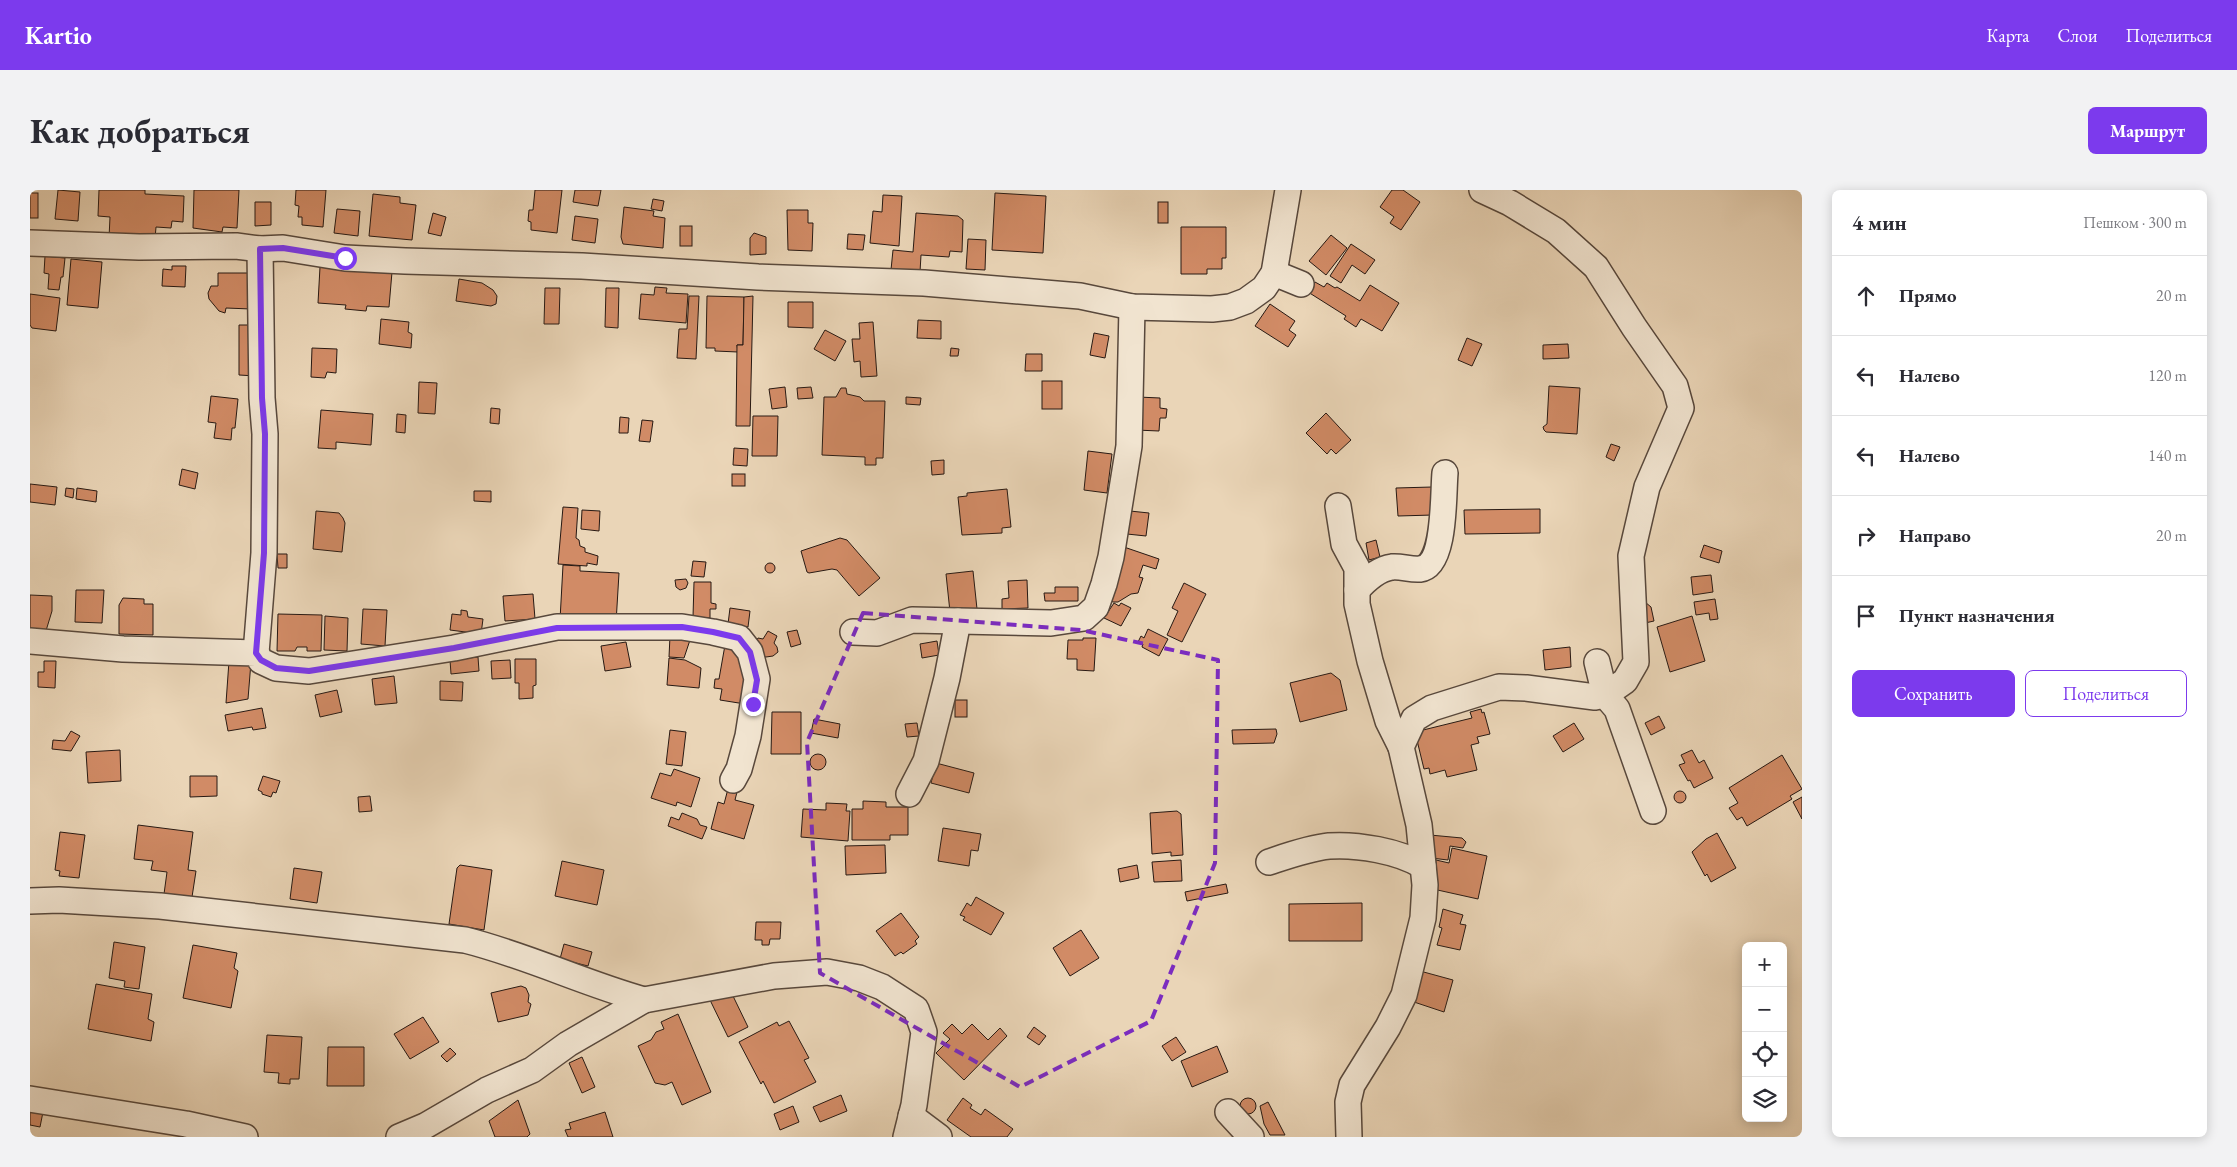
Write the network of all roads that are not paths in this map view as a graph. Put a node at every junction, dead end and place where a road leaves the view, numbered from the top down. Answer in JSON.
{"nodes":[{"id":1,"x":1288,"y":190,"type":"edge"},
{"id":2,"x":1482,"y":190,"type":"edge"},
{"id":3,"x":30,"y":243,"type":"edge"},
{"id":4,"x":260,"y":249,"type":"junction"},
{"id":5,"x":1274,"y":273,"type":"junction"},
{"id":6,"x":1301,"y":284,"type":"dead end"},
{"id":7,"x":1132,"y":307,"type":"junction"},
{"id":8,"x":1444,"y":473,"type":"dead end"},
{"id":9,"x":1338,"y":506,"type":"dead end"},
{"id":10,"x":1357,"y":590,"type":"junction"},
{"id":11,"x":958,"y":621,"type":"junction"},
{"id":12,"x":853,"y":632,"type":"dead end"},
{"id":13,"x":30,"y":641,"type":"edge"},
{"id":14,"x":256,"y":653,"type":"junction"},
{"id":15,"x":1597,"y":662,"type":"dead end"},
{"id":16,"x":1605,"y":695,"type":"junction"},
{"id":17,"x":1400,"y":747,"type":"junction"},
{"id":18,"x":733,"y":780,"type":"dead end"},
{"id":19,"x":910,"y":794,"type":"dead end"},
{"id":20,"x":1652,"y":811,"type":"dead end"},
{"id":21,"x":1269,"y":862,"type":"dead end"},
{"id":22,"x":1423,"y":866,"type":"junction"},
{"id":23,"x":30,"y":901,"type":"edge"},
{"id":24,"x":644,"y":1000,"type":"junction"},
{"id":25,"x":30,"y":1098,"type":"edge"},
{"id":26,"x":1228,"y":1112,"type":"dead end"},
{"id":27,"x":909,"y":1126,"type":"edge"},
{"id":28,"x":245,"y":1137,"type":"edge"},
{"id":29,"x":399,"y":1137,"type":"edge"},
{"id":30,"x":939,"y":1137,"type":"edge"},
{"id":31,"x":1251,"y":1137,"type":"edge"},
{"id":32,"x":1349,"y":1137,"type":"edge"}],
"edges":[{"from":1,"to":5,"type":"street"},
{"from":2,"to":16,"type":"street"},
{"from":3,"to":4,"type":"street"},
{"from":4,"to":7,"type":"street"},
{"from":4,"to":14,"type":"street"},
{"from":5,"to":6,"type":"street"},
{"from":5,"to":7,"type":"street"},
{"from":7,"to":11,"type":"street"},
{"from":8,"to":10,"type":"street"},
{"from":9,"to":10,"type":"street"},
{"from":10,"to":17,"type":"street"},
{"from":11,"to":12,"type":"street"},
{"from":11,"to":19,"type":"street"},
{"from":13,"to":14,"type":"street"},
{"from":14,"to":18,"type":"street"},
{"from":15,"to":16,"type":"street"},
{"from":16,"to":17,"type":"street"},
{"from":16,"to":20,"type":"street"},
{"from":17,"to":22,"type":"street"},
{"from":21,"to":22,"type":"street"},
{"from":22,"to":32,"type":"street"},
{"from":23,"to":24,"type":"street"},
{"from":24,"to":27,"type":"street"},
{"from":24,"to":29,"type":"street"},
{"from":25,"to":28,"type":"street"},
{"from":26,"to":31,"type":"street"},
{"from":27,"to":30,"type":"street"}]}
